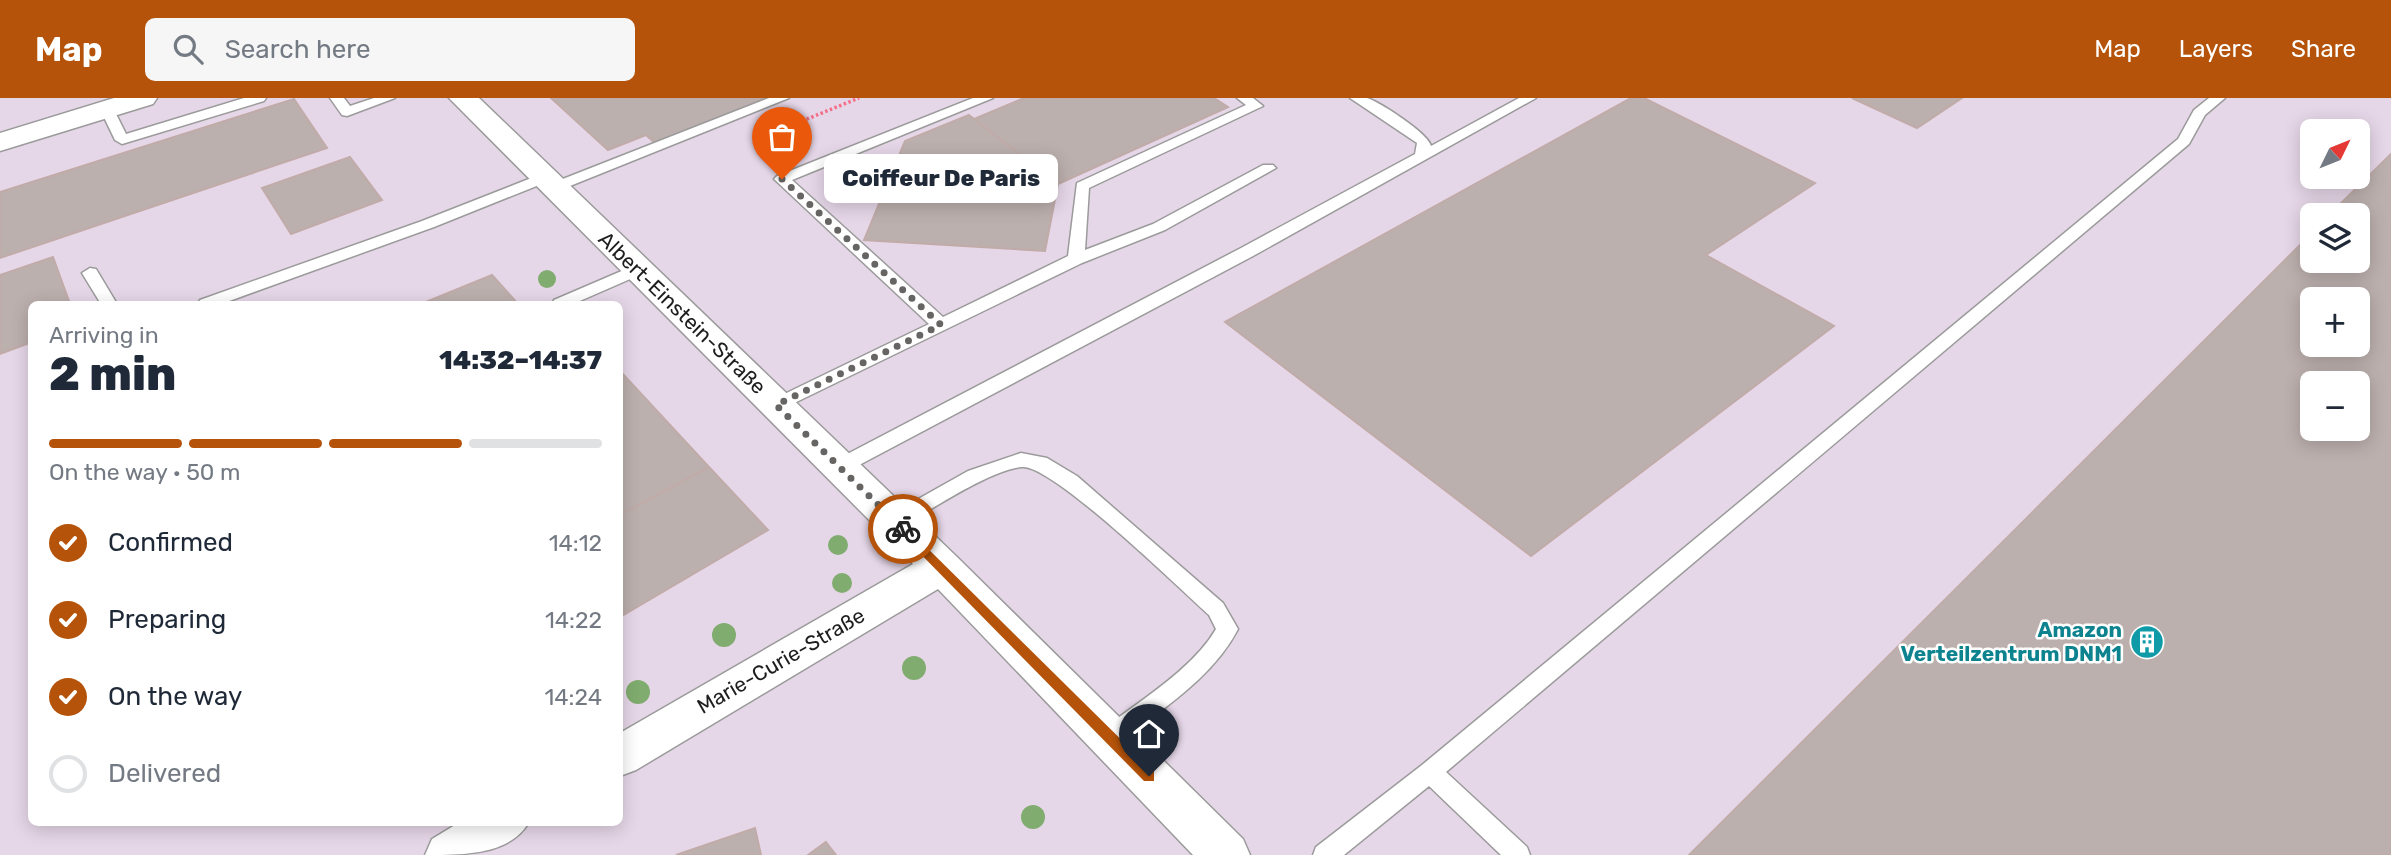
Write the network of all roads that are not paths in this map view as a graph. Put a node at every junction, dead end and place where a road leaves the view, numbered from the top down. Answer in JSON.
{"nodes":[{"id":1,"x":143,"y":98,"type":"edge"},
{"id":2,"x":259,"y":98,"type":"edge"},
{"id":3,"x":337,"y":98,"type":"edge"},
{"id":4,"x":388,"y":98,"type":"edge"},
{"id":5,"x":463,"y":98,"type":"edge"},
{"id":6,"x":782,"y":98,"type":"edge"},
{"id":7,"x":986,"y":98,"type":"edge"},
{"id":8,"x":1244,"y":98,"type":"edge"},
{"id":9,"x":1357,"y":98,"type":"edge"},
{"id":10,"x":1529,"y":98,"type":"edge"},
{"id":11,"x":2218,"y":98,"type":"edge"},
{"id":12,"x":107,"y":109,"type":"junction"},
{"id":13,"x":0,"y":142,"type":"edge"},
{"id":14,"x":1422,"y":157,"type":"junction"},
{"id":15,"x":1268,"y":168,"type":"dead end"},
{"id":16,"x":550,"y":183,"type":"junction"},
{"id":17,"x":1076,"y":259,"type":"junction"},
{"id":18,"x":638,"y":269,"type":"junction"},
{"id":19,"x":90,"y":273,"type":"dead end"},
{"id":20,"x":107,"y":301,"type":"edge"},
{"id":21,"x":214,"y":301,"type":"edge"},
{"id":22,"x":567,"y":301,"type":"edge"},
{"id":23,"x":941,"y":325,"type":"junction"},
{"id":24,"x":776,"y":405,"type":"junction"},
{"id":25,"x":839,"y":467,"type":"junction"},
{"id":26,"x":895,"y":521,"type":"junction"},
{"id":27,"x":942,"y":567,"type":"junction"},
{"id":28,"x":1110,"y":737,"type":"junction"},
{"id":29,"x":623,"y":753,"type":"edge"},
{"id":30,"x":1430,"y":772,"type":"junction"},
{"id":31,"x":498,"y":826,"type":"edge"},
{"id":32,"x":449,"y":855,"type":"edge"},
{"id":33,"x":1226,"y":855,"type":"edge"},
{"id":34,"x":1325,"y":855,"type":"edge"},
{"id":35,"x":1518,"y":855,"type":"edge"}],
"edges":[{"from":1,"to":12,"type":"street"},
{"from":2,"to":12,"type":"lane"},
{"from":3,"to":4,"type":"lane"},
{"from":5,"to":16,"type":"street","name":"Albert-Einstein-Straße"},
{"from":6,"to":16,"type":"lane"},
{"from":7,"to":23,"type":"lane"},
{"from":8,"to":17,"type":"lane"},
{"from":9,"to":14,"type":"lane"},
{"from":10,"to":14,"type":"lane"},
{"from":11,"to":30,"type":"lane"},
{"from":12,"to":13,"type":"street"},
{"from":14,"to":25,"type":"lane"},
{"from":15,"to":17,"type":"lane"},
{"from":16,"to":18,"type":"street","name":"Albert-Einstein-Straße"},
{"from":16,"to":21,"type":"lane"},
{"from":17,"to":23,"type":"lane"},
{"from":18,"to":22,"type":"lane"},
{"from":18,"to":24,"type":"street","name":"Albert-Einstein-Straße"},
{"from":19,"to":20,"type":"lane"},
{"from":23,"to":24,"type":"lane"},
{"from":24,"to":25,"type":"street","name":"Albert-Einstein-Straße"},
{"from":25,"to":26,"type":"street","name":"Albert-Einstein-Straße"},
{"from":26,"to":27,"type":"street","name":"Albert-Einstein-Straße"},
{"from":26,"to":28,"type":"lane"},
{"from":27,"to":28,"type":"street","name":"Albert-Einstein-Straße"},
{"from":27,"to":29,"type":"street","name":"Marie-Curie-Straße"},
{"from":28,"to":33,"type":"street","name":"Albert-Einstein-Straße"},
{"from":30,"to":34,"type":"lane"},
{"from":30,"to":35,"type":"lane"},
{"from":31,"to":32,"type":"street"}]}
